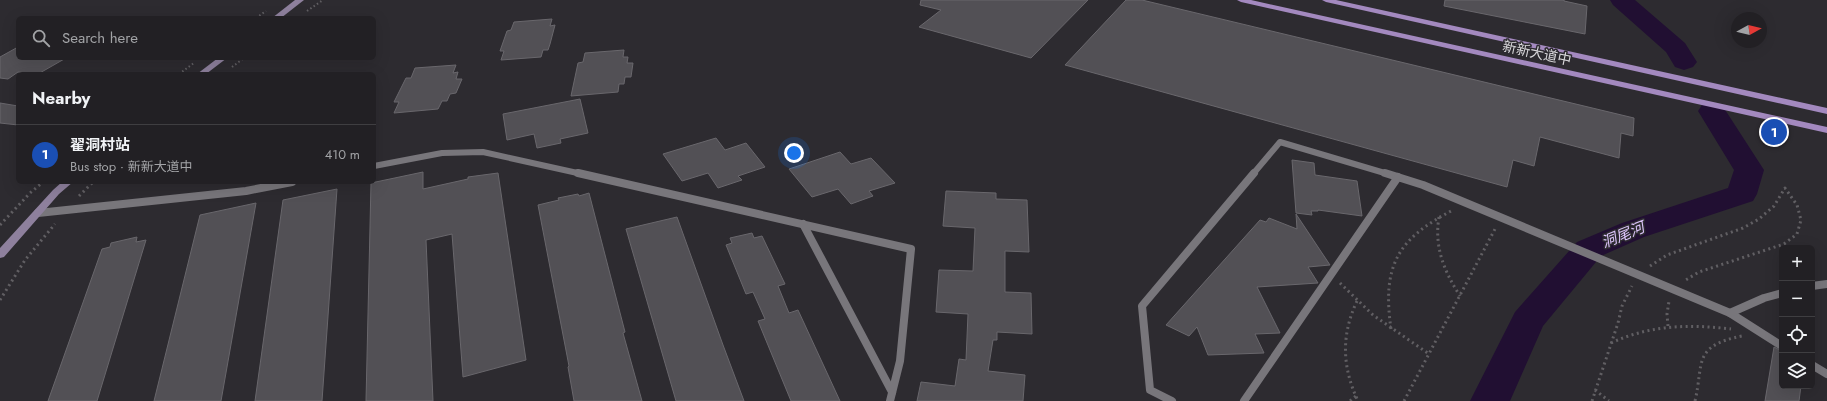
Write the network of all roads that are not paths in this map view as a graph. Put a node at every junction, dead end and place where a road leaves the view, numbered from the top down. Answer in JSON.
{"nodes":[{"id":1,"x":300,"y":0,"type":"edge"},
{"id":2,"x":1241,"y":0,"type":"edge"},
{"id":3,"x":1326,"y":0,"type":"edge"},
{"id":4,"x":279,"y":16,"type":"edge"},
{"id":5,"x":219,"y":60,"type":"edge"},
{"id":6,"x":204,"y":72,"type":"edge"},
{"id":7,"x":1827,"y":111,"type":"edge"},
{"id":8,"x":1827,"y":130,"type":"edge"},
{"id":9,"x":376,"y":166,"type":"edge"},
{"id":10,"x":1398,"y":177,"type":"junction"},
{"id":11,"x":66,"y":184,"type":"edge"},
{"id":12,"x":282,"y":184,"type":"edge"},
{"id":13,"x":38,"y":213,"type":"junction"},
{"id":14,"x":803,"y":224,"type":"junction"},
{"id":15,"x":0,"y":255,"type":"edge"},
{"id":16,"x":1827,"y":284,"type":"edge"},
{"id":17,"x":1815,"y":286,"type":"edge"},
{"id":18,"x":1779,"y":294,"type":"edge"},
{"id":19,"x":1730,"y":313,"type":"junction"},
{"id":20,"x":1779,"y":344,"type":"edge"},
{"id":21,"x":1815,"y":367,"type":"edge"},
{"id":22,"x":1827,"y":374,"type":"edge"},
{"id":23,"x":891,"y":397,"type":"edge"},
{"id":24,"x":1172,"y":401,"type":"edge"},
{"id":25,"x":1244,"y":401,"type":"edge"}],
"edges":[{"from":1,"to":4,"type":"street"},
{"from":2,"to":8,"type":"main road","name":"新新大道中"},
{"from":3,"to":7,"type":"main road","name":"新新大道中"},
{"from":5,"to":6,"type":"street"},
{"from":9,"to":14,"type":"lane"},
{"from":10,"to":19,"type":"lane"},
{"from":10,"to":24,"type":"lane"},
{"from":10,"to":25,"type":"lane"},
{"from":11,"to":13,"type":"street"},
{"from":12,"to":13,"type":"lane"},
{"from":13,"to":15,"type":"street"},
{"from":14,"to":23,"type":"lane"},
{"from":14,"to":23,"type":"lane"},
{"from":16,"to":17,"type":"lane"},
{"from":18,"to":19,"type":"lane"},
{"from":19,"to":20,"type":"lane"},
{"from":21,"to":22,"type":"lane"}]}
